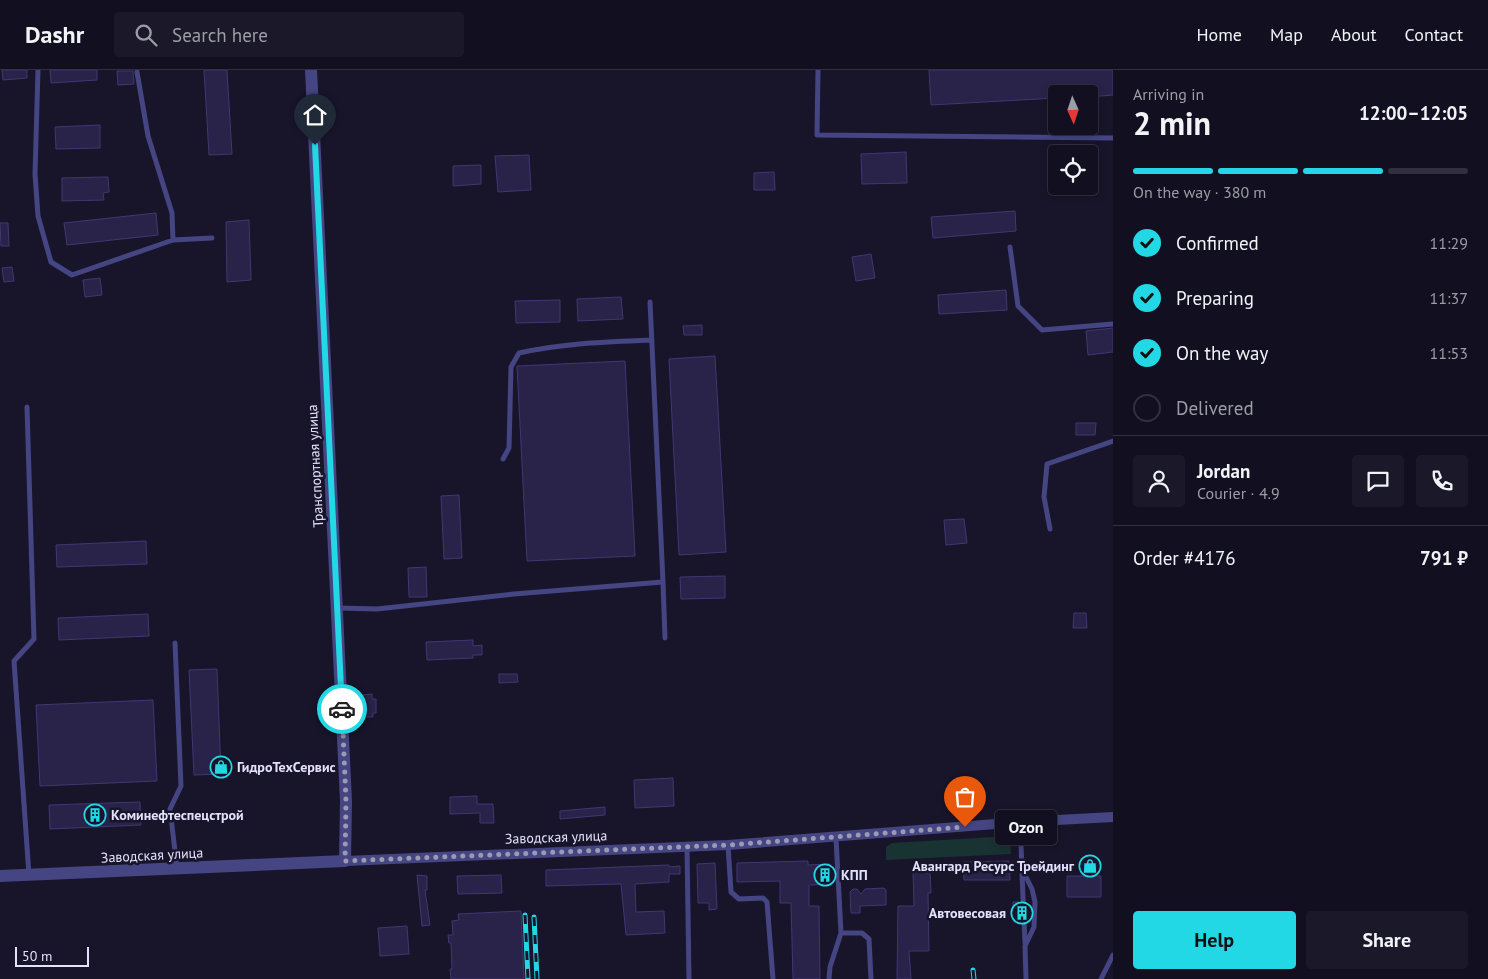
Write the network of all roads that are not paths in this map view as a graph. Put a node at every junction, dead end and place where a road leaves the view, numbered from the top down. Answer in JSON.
{"nodes":[{"id":1,"x":38,"y":70,"type":"edge"},
{"id":2,"x":311,"y":70,"type":"edge"},
{"id":3,"x":818,"y":70,"type":"edge"},
{"id":4,"x":137,"y":72,"type":"dead end"},
{"id":5,"x":1113,"y":138,"type":"edge"},
{"id":6,"x":212,"y":238,"type":"dead end"},
{"id":7,"x":173,"y":240,"type":"junction"},
{"id":8,"x":1010,"y":247,"type":"dead end"},
{"id":9,"x":650,"y":302,"type":"dead end"},
{"id":10,"x":1113,"y":324,"type":"edge"},
{"id":11,"x":652,"y":340,"type":"junction"},
{"id":12,"x":27,"y":407,"type":"dead end"},
{"id":13,"x":1113,"y":441,"type":"edge"},
{"id":14,"x":503,"y":459,"type":"dead end"},
{"id":15,"x":1050,"y":529,"type":"dead end"},
{"id":16,"x":663,"y":582,"type":"junction"},
{"id":17,"x":337,"y":608,"type":"junction"},
{"id":18,"x":665,"y":638,"type":"dead end"},
{"id":19,"x":175,"y":643,"type":"dead end"},
{"id":20,"x":1113,"y":817,"type":"edge"},
{"id":21,"x":1020,"y":822,"type":"junction"},
{"id":22,"x":836,"y":838,"type":"junction"},
{"id":23,"x":728,"y":845,"type":"junction"},
{"id":24,"x":687,"y":846,"type":"junction"},
{"id":25,"x":345,"y":861,"type":"junction"},
{"id":26,"x":177,"y":869,"type":"junction"},
{"id":27,"x":1022,"y":869,"type":"junction"},
{"id":28,"x":29,"y":875,"type":"junction"},
{"id":29,"x":0,"y":876,"type":"edge"},
{"id":30,"x":841,"y":933,"type":"junction"},
{"id":31,"x":1025,"y":946,"type":"junction"},
{"id":32,"x":1113,"y":955,"type":"edge"},
{"id":33,"x":689,"y":979,"type":"edge"},
{"id":34,"x":773,"y":979,"type":"edge"},
{"id":35,"x":829,"y":979,"type":"edge"},
{"id":36,"x":871,"y":979,"type":"edge"},
{"id":37,"x":1026,"y":979,"type":"edge"},
{"id":38,"x":1100,"y":979,"type":"edge"}],
"edges":[{"from":1,"to":7,"type":"lane"},
{"from":2,"to":17,"type":"street","name":"Транспортная улица"},
{"from":3,"to":5,"type":"lane"},
{"from":4,"to":7,"type":"lane"},
{"from":6,"to":7,"type":"lane"},
{"from":8,"to":10,"type":"lane"},
{"from":9,"to":11,"type":"lane"},
{"from":11,"to":14,"type":"lane"},
{"from":11,"to":16,"type":"lane"},
{"from":12,"to":28,"type":"lane"},
{"from":13,"to":15,"type":"lane"},
{"from":16,"to":17,"type":"lane"},
{"from":16,"to":18,"type":"lane"},
{"from":17,"to":25,"type":"street","name":"Транспортная улица"},
{"from":19,"to":26,"type":"lane"},
{"from":20,"to":21,"type":"street","name":"Заводская улица"},
{"from":21,"to":22,"type":"street","name":"Заводская улица"},
{"from":21,"to":27,"type":"lane"},
{"from":22,"to":23,"type":"street","name":"Заводская улица"},
{"from":22,"to":30,"type":"lane"},
{"from":23,"to":24,"type":"street","name":"Заводская улица"},
{"from":23,"to":34,"type":"lane"},
{"from":24,"to":25,"type":"street","name":"Заводская улица"},
{"from":24,"to":33,"type":"lane"},
{"from":25,"to":26,"type":"street","name":"Заводская улица"},
{"from":26,"to":28,"type":"street","name":"Заводская улица"},
{"from":27,"to":31,"type":"lane"},
{"from":27,"to":31,"type":"lane"},
{"from":28,"to":29,"type":"street","name":"Заводская улица"},
{"from":30,"to":35,"type":"lane"},
{"from":30,"to":36,"type":"lane"},
{"from":31,"to":37,"type":"lane"},
{"from":32,"to":38,"type":"lane"}]}
